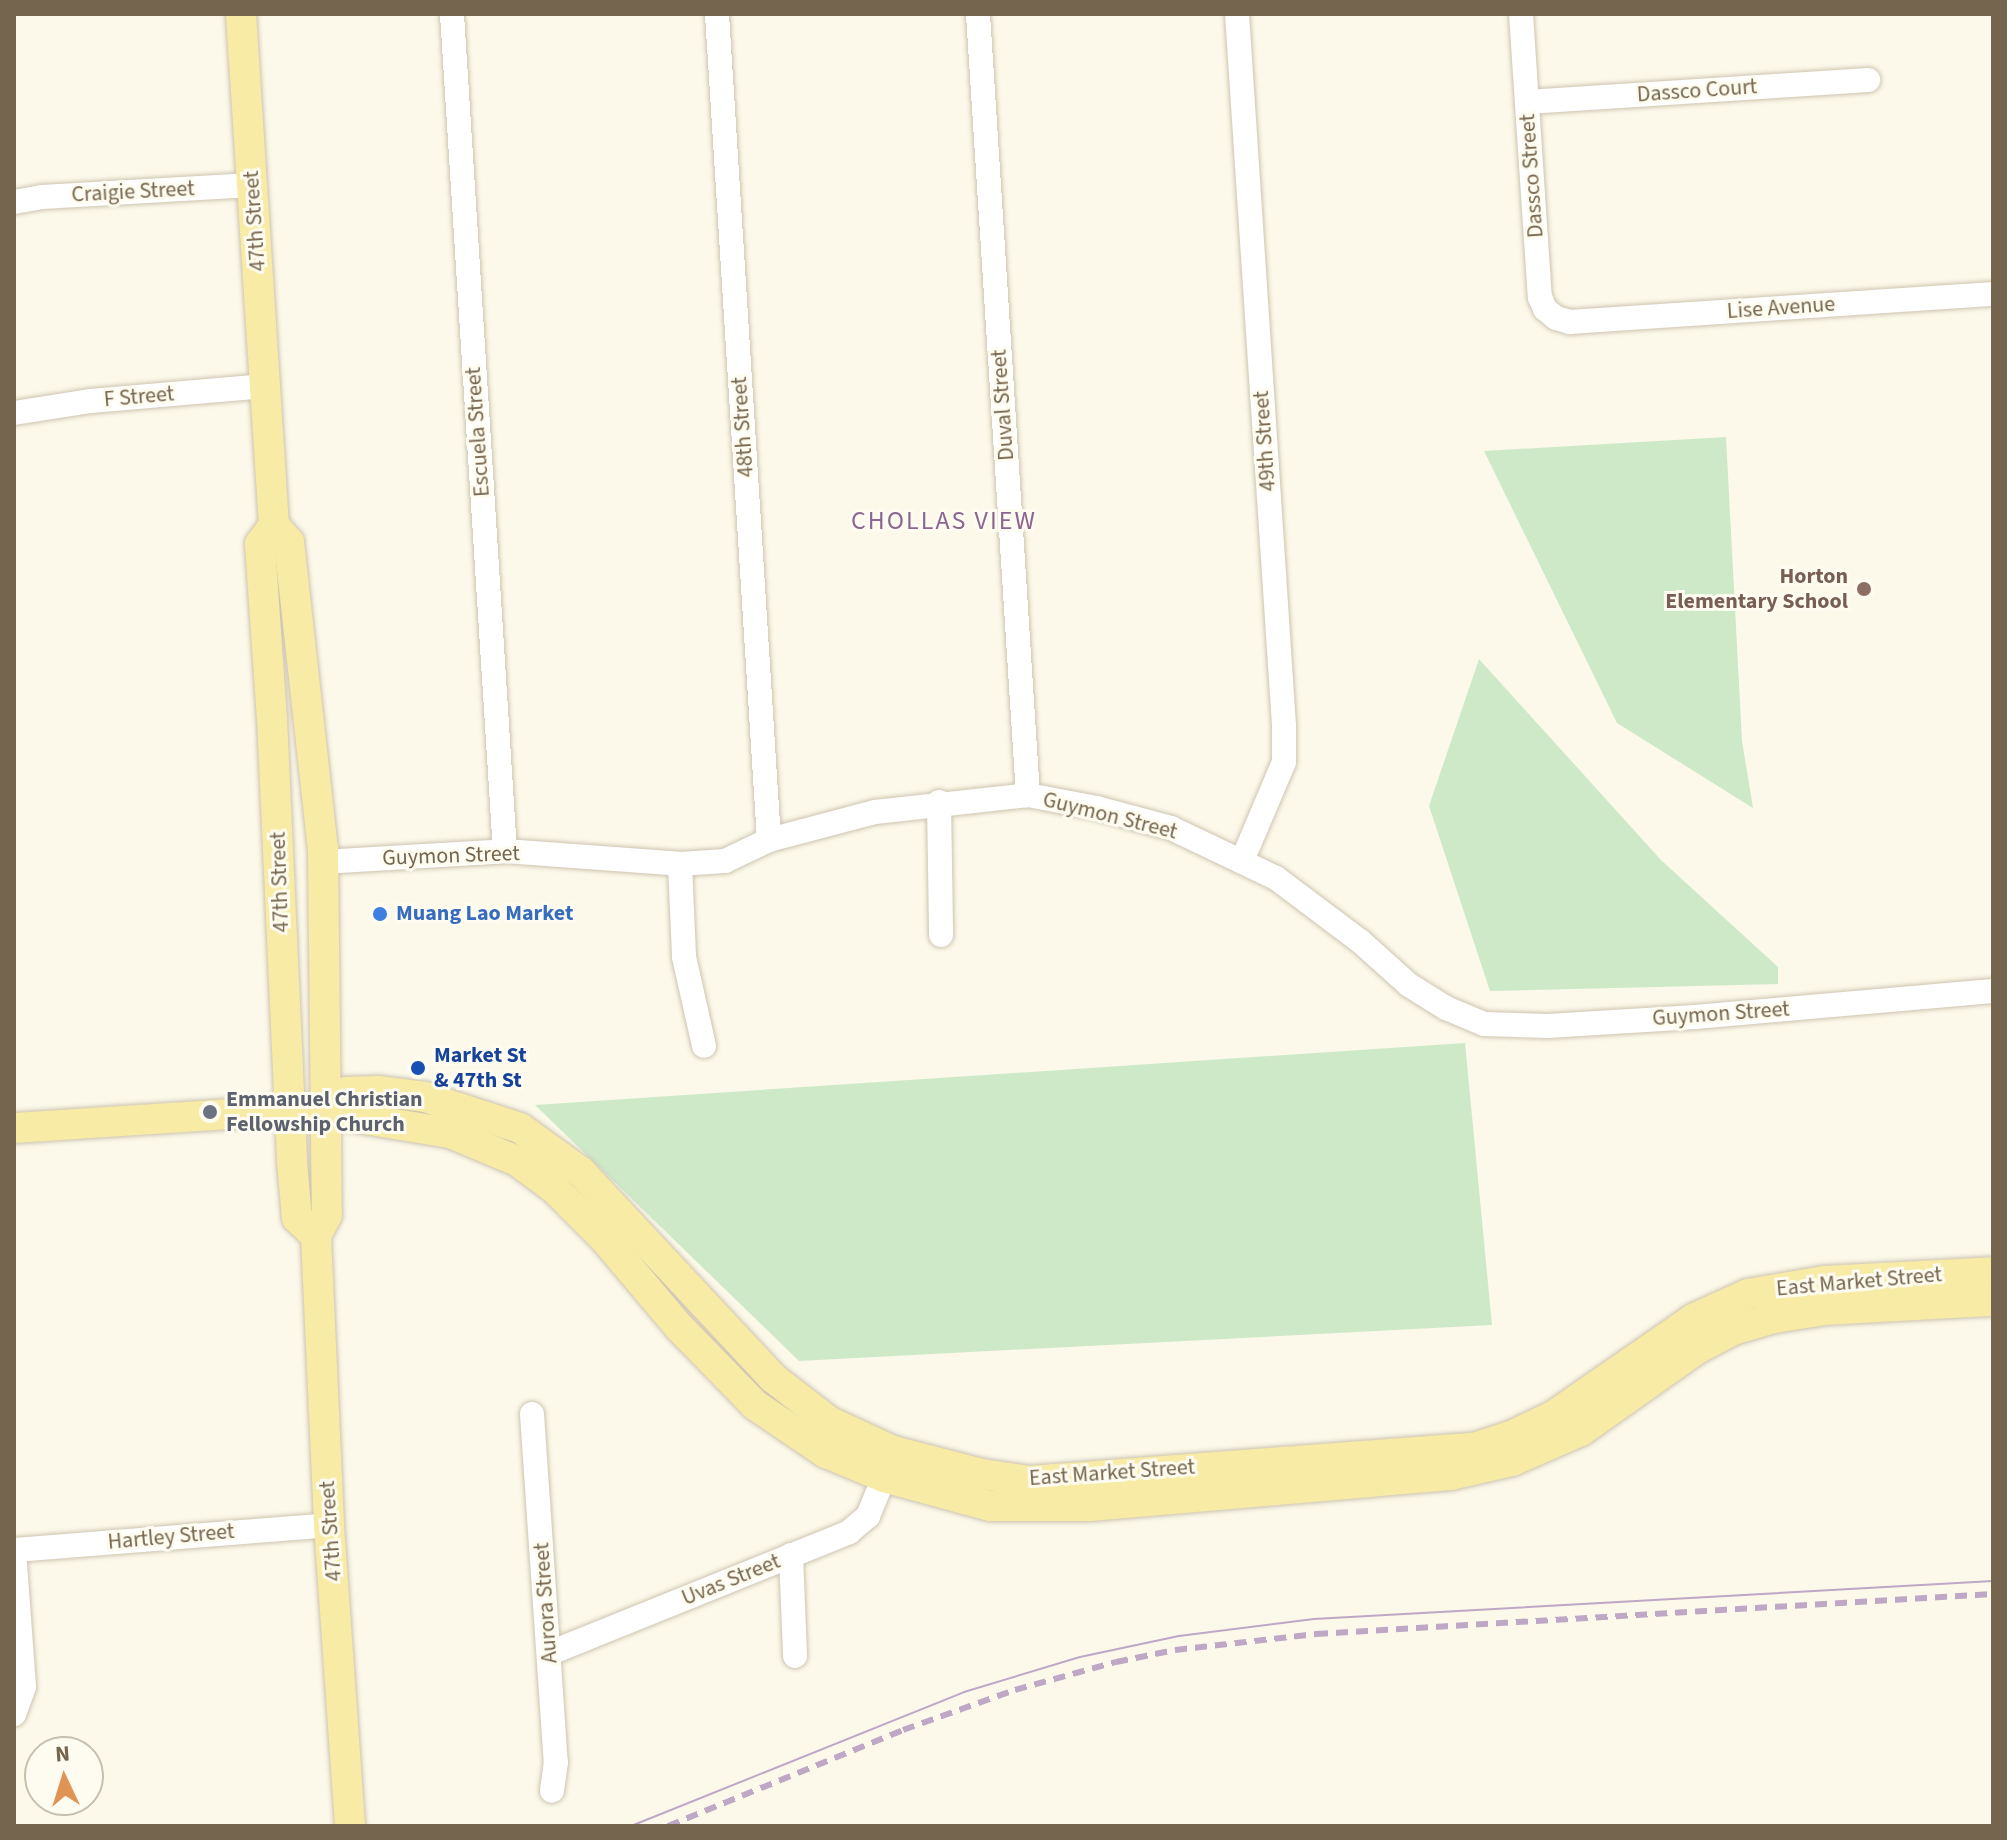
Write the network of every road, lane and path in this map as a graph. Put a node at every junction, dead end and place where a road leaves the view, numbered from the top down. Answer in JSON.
{"nodes":[{"id":1,"x":241,"y":14,"type":"edge"},
{"id":2,"x":452,"y":14,"type":"edge"},
{"id":3,"x":717,"y":14,"type":"edge"},
{"id":4,"x":978,"y":14,"type":"edge"},
{"id":5,"x":1237,"y":14,"type":"edge"},
{"id":6,"x":1521,"y":14,"type":"edge"},
{"id":7,"x":1868,"y":80,"type":"dead end"},
{"id":8,"x":1527,"y":102,"type":"junction"},
{"id":9,"x":252,"y":185,"type":"junction"},
{"id":10,"x":14,"y":202,"type":"edge"},
{"id":11,"x":1993,"y":294,"type":"edge"},
{"id":12,"x":1570,"y":322,"type":"joint"},
{"id":13,"x":265,"y":386,"type":"junction"},
{"id":14,"x":14,"y":413,"type":"edge"},
{"id":15,"x":274,"y":525,"type":"junction"},
{"id":16,"x":1028,"y":795,"type":"junction"},
{"id":17,"x":939,"y":802,"type":"junction"},
{"id":18,"x":769,"y":840,"type":"junction"},
{"id":19,"x":505,"y":851,"type":"junction"},
{"id":20,"x":1242,"y":861,"type":"junction"},
{"id":21,"x":322,"y":862,"type":"junction"},
{"id":22,"x":680,"y":864,"type":"junction"},
{"id":23,"x":941,"y":935,"type":"dead end"},
{"id":24,"x":1993,"y":991,"type":"edge"},
{"id":25,"x":704,"y":1046,"type":"dead end"},
{"id":26,"x":325,"y":1108,"type":"junction"},
{"id":27,"x":290,"y":1110,"type":"junction"},
{"id":28,"x":14,"y":1128,"type":"edge"},
{"id":29,"x":316,"y":1236,"type":"junction"},
{"id":30,"x":1984,"y":1287,"type":"edge"},
{"id":31,"x":532,"y":1414,"type":"dead end"},
{"id":32,"x":884,"y":1477,"type":"junction"},
{"id":33,"x":1029,"y":1481,"type":"junction"},
{"id":34,"x":329,"y":1525,"type":"junction"},
{"id":35,"x":14,"y":1550,"type":"edge"},
{"id":36,"x":791,"y":1555,"type":"junction"},
{"id":37,"x":550,"y":1653,"type":"junction"},
{"id":38,"x":795,"y":1656,"type":"dead end"},
{"id":39,"x":14,"y":1714,"type":"edge"},
{"id":40,"x":552,"y":1791,"type":"dead end"},
{"id":41,"x":350,"y":1826,"type":"edge"}],
"edges":[{"from":1,"to":9,"type":"main road","name":"47th Street"},
{"from":2,"to":19,"type":"street","name":"Escuela Street"},
{"from":3,"to":18,"type":"street","name":"48th Street"},
{"from":4,"to":16,"type":"street","name":"Duval Street"},
{"from":5,"to":20,"type":"street","name":"49th Street"},
{"from":6,"to":8,"type":"street","name":"Dassco Street"},
{"from":7,"to":8,"type":"street","name":"Dassco Court"},
{"from":8,"to":12,"type":"street","name":"Dassco Street"},
{"from":9,"to":10,"type":"street","name":"Craigie Street"},
{"from":9,"to":13,"type":"main road","name":"47th Street"},
{"from":11,"to":12,"type":"street","name":"Lise Avenue"},
{"from":13,"to":14,"type":"street","name":"F Street"},
{"from":13,"to":15,"type":"main road","name":"47th Street"},
{"from":15,"to":21,"type":"main road","name":"47th Street"},
{"from":15,"to":27,"type":"main road","name":"47th Street"},
{"from":16,"to":17,"type":"street","name":"Guymon Street"},
{"from":16,"to":20,"type":"street","name":"Guymon Street"},
{"from":17,"to":18,"type":"street","name":"Guymon Street"},
{"from":17,"to":23,"type":"street"},
{"from":18,"to":22,"type":"street","name":"Guymon Street"},
{"from":19,"to":21,"type":"street","name":"Guymon Street"},
{"from":19,"to":22,"type":"street","name":"Guymon Street"},
{"from":20,"to":24,"type":"street","name":"Guymon Street"},
{"from":21,"to":26,"type":"main road","name":"47th Street"},
{"from":22,"to":25,"type":"street"},
{"from":26,"to":27,"type":"main road","name":"East Market Street"},
{"from":26,"to":29,"type":"main road","name":"47th Street"},
{"from":26,"to":32,"type":"main road","name":"East Market Street"},
{"from":26,"to":33,"type":"main road","name":"East Market Street"},
{"from":27,"to":28,"type":"main road","name":"East Market Street"},
{"from":27,"to":29,"type":"main road","name":"47th Street"},
{"from":29,"to":34,"type":"main road","name":"47th Street"},
{"from":30,"to":32,"type":"main road","name":"East Market Street"},
{"from":30,"to":33,"type":"main road","name":"East Market Street"},
{"from":31,"to":37,"type":"street","name":"Aurora Street"},
{"from":32,"to":33,"type":"main road"},
{"from":32,"to":36,"type":"street","name":"Uvas Street"},
{"from":34,"to":35,"type":"street","name":"Hartley Street"},
{"from":34,"to":41,"type":"main road","name":"47th Street"},
{"from":35,"to":39,"type":"street"},
{"from":36,"to":37,"type":"street","name":"Uvas Street"},
{"from":36,"to":38,"type":"street"},
{"from":37,"to":40,"type":"street","name":"Aurora Street"}]}
